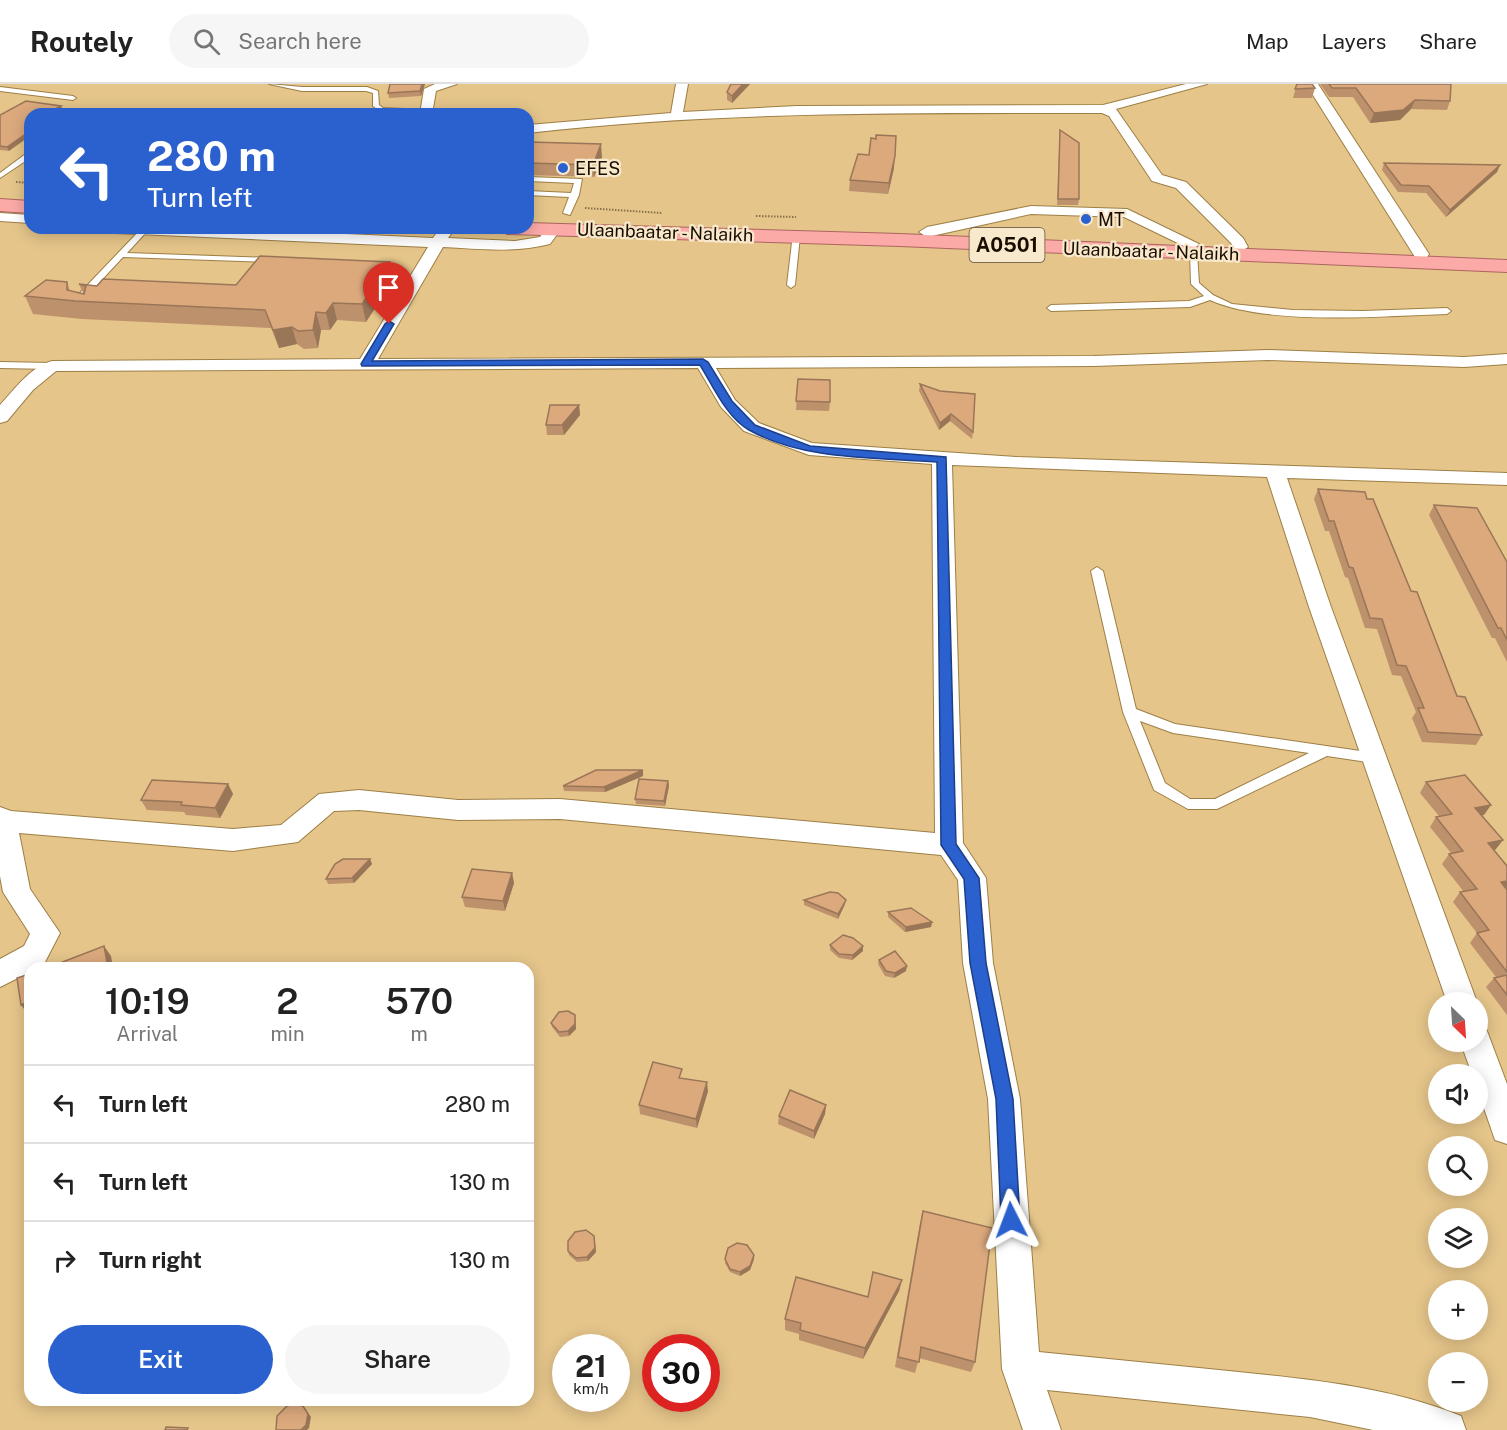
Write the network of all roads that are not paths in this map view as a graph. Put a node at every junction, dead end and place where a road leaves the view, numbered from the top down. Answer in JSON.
{"nodes":[{"id":1,"x":272,"y":84,"type":"edge"},
{"id":2,"x":451,"y":84,"type":"edge"},
{"id":3,"x":682,"y":84,"type":"edge"},
{"id":4,"x":1201,"y":84,"type":"edge"},
{"id":5,"x":1312,"y":84,"type":"edge"},
{"id":6,"x":0,"y":89,"type":"edge"},
{"id":7,"x":73,"y":98,"type":"dead end"},
{"id":8,"x":378,"y":108,"type":"edge"},
{"id":9,"x":426,"y":108,"type":"edge"},
{"id":10,"x":1103,"y":109,"type":"junction"},
{"id":11,"x":676,"y":111,"type":"junction"},
{"id":12,"x":534,"y":128,"type":"edge"},
{"id":13,"x":24,"y":159,"type":"edge"},
{"id":14,"x":0,"y":176,"type":"edge"},
{"id":15,"x":534,"y":179,"type":"edge"},
{"id":16,"x":0,"y":188,"type":"edge"},
{"id":17,"x":24,"y":189,"type":"edge"},
{"id":18,"x":534,"y":195,"type":"edge"},
{"id":19,"x":571,"y":204,"type":"junction"},
{"id":20,"x":0,"y":205,"type":"edge"},
{"id":21,"x":24,"y":207,"type":"edge"},
{"id":22,"x":534,"y":209,"type":"edge"},
{"id":23,"x":0,"y":217,"type":"edge"},
{"id":24,"x":24,"y":219,"type":"edge"},
{"id":25,"x":534,"y":229,"type":"edge"},
{"id":26,"x":553,"y":229,"type":"junction"},
{"id":27,"x":927,"y":232,"type":"junction"},
{"id":28,"x":141,"y":234,"type":"edge"},
{"id":29,"x":262,"y":234,"type":"edge"},
{"id":30,"x":443,"y":234,"type":"edge"},
{"id":31,"x":796,"y":237,"type":"junction"},
{"id":32,"x":437,"y":243,"type":"junction"},
{"id":33,"x":1240,"y":247,"type":"junction"},
{"id":34,"x":1192,"y":249,"type":"junction"},
{"id":35,"x":1420,"y":254,"type":"junction"},
{"id":36,"x":124,"y":255,"type":"junction"},
{"id":37,"x":1507,"y":257,"type":"edge"},
{"id":38,"x":280,"y":260,"type":"edge"},
{"id":39,"x":1507,"y":266,"type":"edge"},
{"id":40,"x":791,"y":285,"type":"dead end"},
{"id":41,"x":1210,"y":297,"type":"junction"},
{"id":42,"x":89,"y":307,"type":"edge"},
{"id":43,"x":1051,"y":308,"type":"dead end"},
{"id":44,"x":1447,"y":311,"type":"dead end"},
{"id":45,"x":1507,"y":359,"type":"edge"},
{"id":46,"x":703,"y":362,"type":"junction"},
{"id":47,"x":366,"y":364,"type":"junction"},
{"id":48,"x":0,"y":365,"type":"edge"},
{"id":49,"x":52,"y":366,"type":"junction"},
{"id":50,"x":0,"y":417,"type":"edge"},
{"id":51,"x":942,"y":459,"type":"junction"},
{"id":52,"x":1275,"y":472,"type":"junction"},
{"id":53,"x":1507,"y":479,"type":"edge"},
{"id":54,"x":1097,"y":571,"type":"dead end"},
{"id":55,"x":1130,"y":712,"type":"junction"},
{"id":56,"x":1327,"y":750,"type":"junction"},
{"id":57,"x":1374,"y":758,"type":"junction"},
{"id":58,"x":2,"y":819,"type":"edge"},
{"id":59,"x":949,"y":845,"type":"junction"},
{"id":60,"x":0,"y":974,"type":"edge"},
{"id":61,"x":1458,"y":992,"type":"edge"},
{"id":62,"x":1480,"y":1052,"type":"edge"},
{"id":63,"x":1507,"y":1129,"type":"edge"},
{"id":64,"x":1021,"y":1369,"type":"junction"},
{"id":65,"x":1042,"y":1430,"type":"edge"},
{"id":66,"x":1447,"y":1430,"type":"edge"}],
"edges":[{"from":1,"to":8,"type":"lane"},
{"from":2,"to":9,"type":"street"},
{"from":3,"to":11,"type":"street"},
{"from":4,"to":10,"type":"street"},
{"from":5,"to":35,"type":"street"},
{"from":6,"to":7,"type":"lane"},
{"from":10,"to":11,"type":"street"},
{"from":10,"to":33,"type":"street"},
{"from":11,"to":12,"type":"street"},
{"from":13,"to":14,"type":"lane"},
{"from":15,"to":19,"type":"lane"},
{"from":16,"to":17,"type":"highway"},
{"from":18,"to":19,"type":"lane"},
{"from":19,"to":22,"type":"highway","name":"Ulaanbaatar - Nalaikh","number":"A0501"},
{"from":19,"to":27,"type":"highway","name":"Ulaanbaatar - Nalaikh","number":"A0501"},
{"from":20,"to":21,"type":"highway"},
{"from":23,"to":24,"type":"street"},
{"from":25,"to":26,"type":"highway","name":"Ulaanbaatar - Nalaikh","number":"A0501"},
{"from":26,"to":31,"type":"highway","name":"Ulaanbaatar - Nalaikh","number":"A0501"},
{"from":26,"to":32,"type":"street"},
{"from":27,"to":34,"type":"highway","name":"Ulaanbaatar - Nalaikh","number":"A0501"},
{"from":27,"to":34,"type":"street"},
{"from":28,"to":36,"type":"lane"},
{"from":29,"to":32,"type":"street"},
{"from":30,"to":32,"type":"street"},
{"from":31,"to":34,"type":"highway","name":"Ulaanbaatar - Nalaikh","number":"A0501"},
{"from":31,"to":40,"type":"lane"},
{"from":32,"to":47,"type":"street"},
{"from":33,"to":34,"type":"highway","name":"Ulaanbaatar - Nalaikh","number":"A0501"},
{"from":33,"to":35,"type":"highway","name":"Ulaanbaatar - Nalaikh","number":"A0501"},
{"from":34,"to":39,"type":"highway","name":"Ulaanbaatar - Nalaikh","number":"A0501"},
{"from":34,"to":41,"type":"lane"},
{"from":35,"to":37,"type":"highway","name":"Ulaanbaatar - Nalaikh","number":"A0501"},
{"from":36,"to":38,"type":"lane"},
{"from":36,"to":42,"type":"lane"},
{"from":41,"to":43,"type":"lane"},
{"from":41,"to":44,"type":"lane"},
{"from":45,"to":46,"type":"street"},
{"from":46,"to":47,"type":"street"},
{"from":46,"to":51,"type":"street"},
{"from":47,"to":49,"type":"street"},
{"from":48,"to":49,"type":"lane"},
{"from":49,"to":50,"type":"street"},
{"from":51,"to":52,"type":"street"},
{"from":51,"to":59,"type":"street"},
{"from":52,"to":53,"type":"street"},
{"from":52,"to":57,"type":"street"},
{"from":54,"to":55,"type":"lane"},
{"from":55,"to":56,"type":"lane"},
{"from":55,"to":56,"type":"lane"},
{"from":56,"to":57,"type":"lane"},
{"from":57,"to":61,"type":"street"},
{"from":58,"to":59,"type":"street"},
{"from":58,"to":60,"type":"street"},
{"from":59,"to":64,"type":"street"},
{"from":62,"to":63,"type":"street"},
{"from":64,"to":65,"type":"street"},
{"from":64,"to":66,"type":"street"}]}
